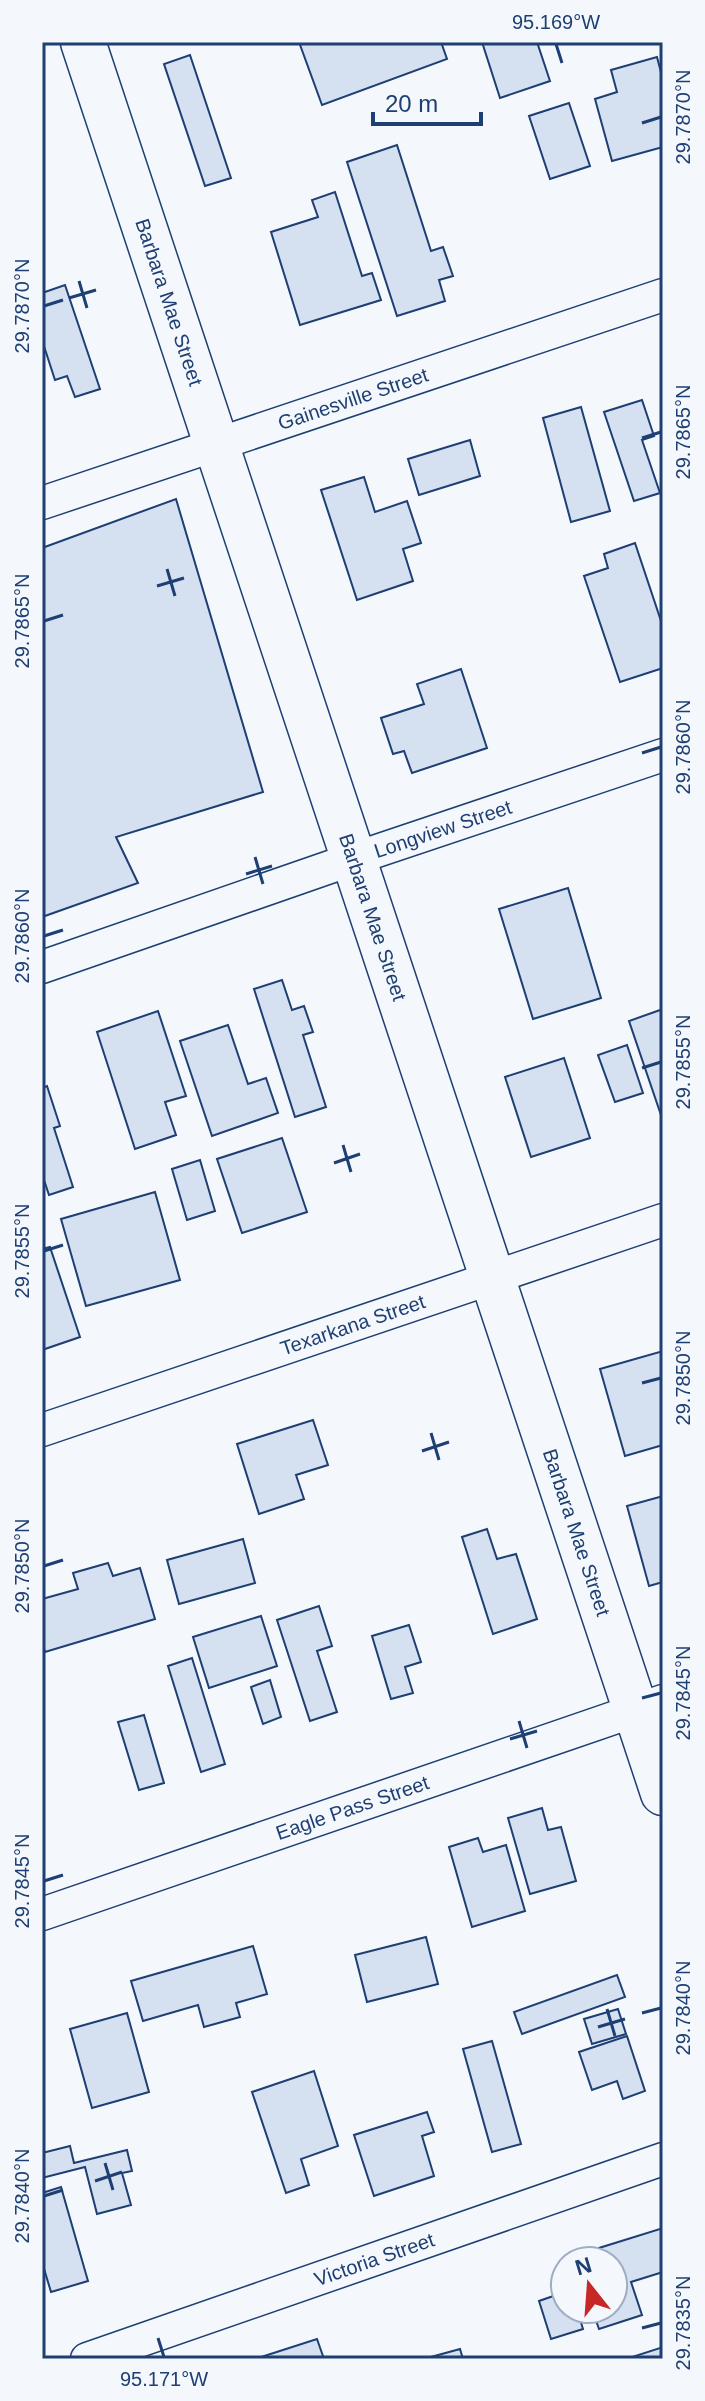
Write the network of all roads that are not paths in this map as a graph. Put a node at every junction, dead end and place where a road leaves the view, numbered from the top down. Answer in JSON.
{"nodes":[{"id":1,"x":83,"y":42,"type":"edge"},
{"id":2,"x":663,"y":295,"type":"edge"},
{"id":3,"x":216,"y":443,"type":"junction"},
{"id":4,"x":42,"y":503,"type":"edge"},
{"id":5,"x":663,"y":755,"type":"edge"},
{"id":6,"x":353,"y":859,"type":"junction"},
{"id":7,"x":42,"y":967,"type":"edge"},
{"id":8,"x":663,"y":1220,"type":"edge"},
{"id":9,"x":492,"y":1276,"type":"junction"},
{"id":10,"x":42,"y":1430,"type":"edge"},
{"id":11,"x":649,"y":1705,"type":"edge"},
{"id":12,"x":663,"y":1793,"type":"edge"},
{"id":13,"x":42,"y":1914,"type":"edge"},
{"id":14,"x":663,"y":2159,"type":"edge"},
{"id":15,"x":87,"y":2359,"type":"edge"}],
"edges":[{"from":1,"to":3,"type":"street","name":"Barbara Mae Street"},
{"from":2,"to":3,"type":"street","name":"Gainesville Street"},
{"from":3,"to":4,"type":"street","name":"Gainesville Street"},
{"from":3,"to":6,"type":"street","name":"Barbara Mae Street"},
{"from":5,"to":6,"type":"street","name":"Longview Street"},
{"from":6,"to":7,"type":"street","name":"Longview Street"},
{"from":6,"to":9,"type":"street","name":"Barbara Mae Street"},
{"from":8,"to":9,"type":"street","name":"Texarkana Street"},
{"from":9,"to":10,"type":"street","name":"Texarkana Street"},
{"from":9,"to":11,"type":"street","name":"Barbara Mae Street"},
{"from":11,"to":12,"type":"street","name":"Barbara Mae Street"},
{"from":11,"to":13,"type":"street","name":"Eagle Pass Street"},
{"from":14,"to":15,"type":"street","name":"Victoria Street"}]}
